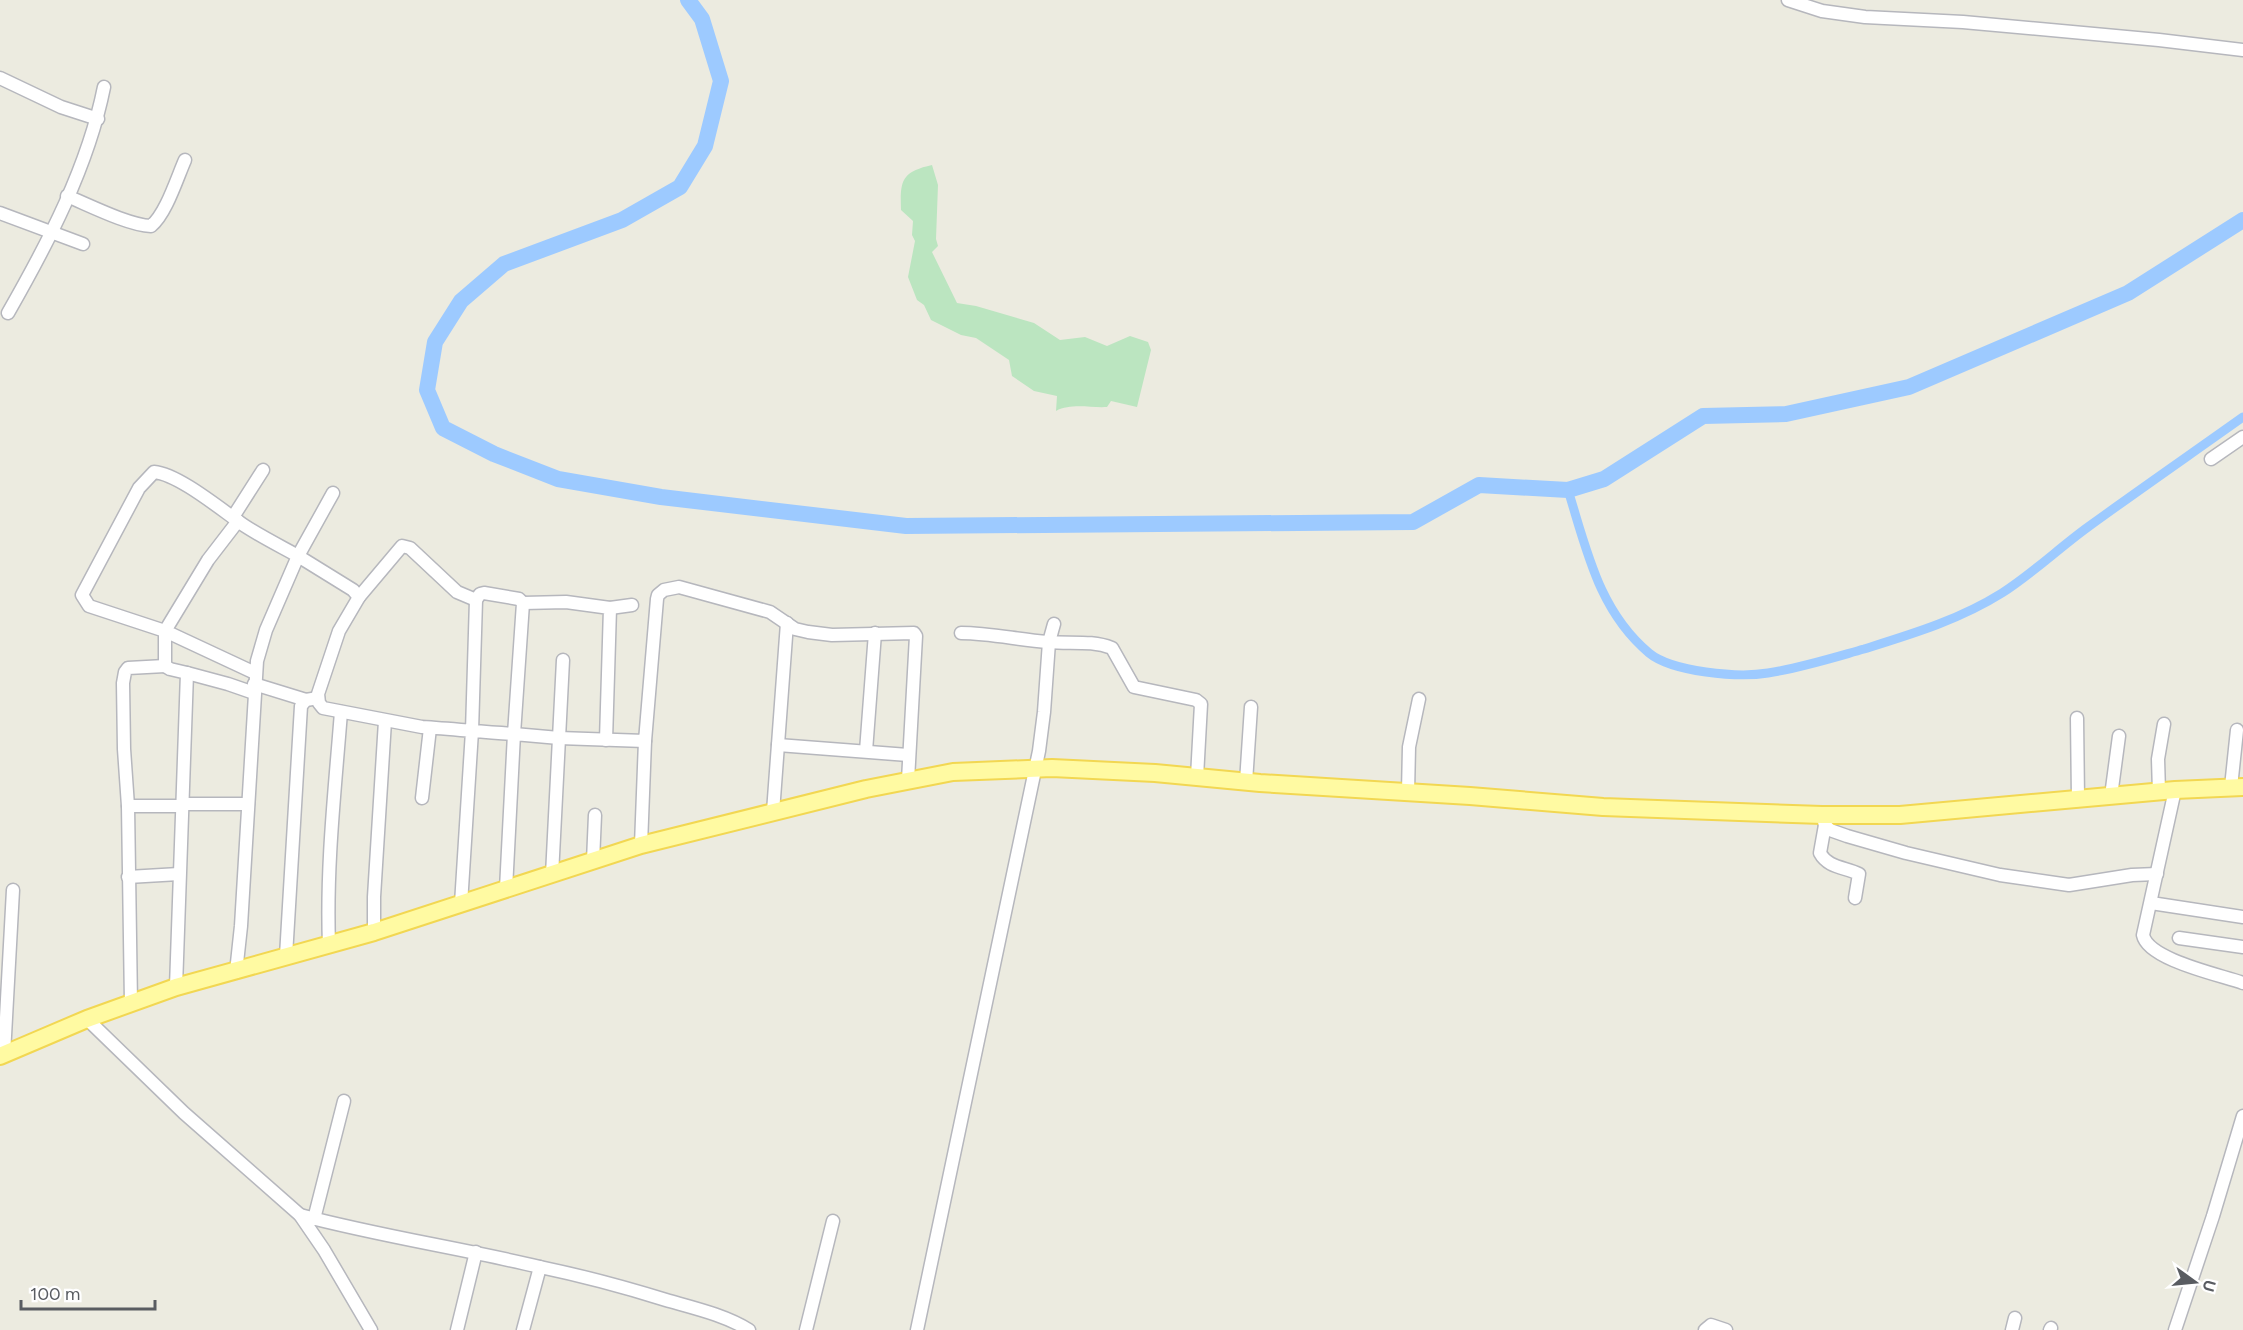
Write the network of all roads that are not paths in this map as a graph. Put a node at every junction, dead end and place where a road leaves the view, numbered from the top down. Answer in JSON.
{"nodes":[{"id":1,"x":1788,"y":0,"type":"edge"},
{"id":2,"x":2243,"y":51,"type":"edge"},
{"id":3,"x":0,"y":78,"type":"edge"},
{"id":4,"x":104,"y":87,"type":"dead end"},
{"id":5,"x":98,"y":119,"type":"junction"},
{"id":6,"x":185,"y":160,"type":"dead end"},
{"id":7,"x":67,"y":196,"type":"junction"},
{"id":8,"x":0,"y":213,"type":"edge"},
{"id":9,"x":50,"y":232,"type":"junction"},
{"id":10,"x":83,"y":244,"type":"dead end"},
{"id":11,"x":8,"y":313,"type":"dead end"},
{"id":12,"x":2243,"y":437,"type":"edge"},
{"id":13,"x":2211,"y":459,"type":"dead end"},
{"id":14,"x":263,"y":470,"type":"dead end"},
{"id":15,"x":333,"y":493,"type":"dead end"},
{"id":16,"x":235,"y":519,"type":"junction"},
{"id":17,"x":298,"y":556,"type":"junction"},
{"id":18,"x":359,"y":597,"type":"junction"},
{"id":19,"x":476,"y":600,"type":"junction"},
{"id":20,"x":523,"y":603,"type":"junction"},
{"id":21,"x":632,"y":605,"type":"dead end"},
{"id":22,"x":610,"y":608,"type":"junction"},
{"id":23,"x":787,"y":623,"type":"junction"},
{"id":24,"x":1054,"y":624,"type":"dead end"},
{"id":25,"x":165,"y":631,"type":"junction"},
{"id":26,"x":876,"y":633,"type":"junction"},
{"id":27,"x":961,"y":633,"type":"dead end"},
{"id":28,"x":1049,"y":642,"type":"junction"},
{"id":29,"x":563,"y":660,"type":"dead end"},
{"id":30,"x":165,"y":666,"type":"junction"},
{"id":31,"x":187,"y":673,"type":"junction"},
{"id":32,"x":254,"y":684,"type":"junction"},
{"id":33,"x":312,"y":699,"type":"junction"},
{"id":34,"x":1419,"y":699,"type":"dead end"},
{"id":35,"x":1251,"y":706,"type":"dead end"},
{"id":36,"x":341,"y":712,"type":"junction"},
{"id":37,"x":2077,"y":718,"type":"dead end"},
{"id":38,"x":385,"y":722,"type":"junction"},
{"id":39,"x":2164,"y":724,"type":"dead end"},
{"id":40,"x":430,"y":728,"type":"junction"},
{"id":41,"x":2237,"y":729,"type":"dead end"},
{"id":42,"x":472,"y":731,"type":"junction"},
{"id":43,"x":514,"y":734,"type":"junction"},
{"id":44,"x":2119,"y":736,"type":"dead end"},
{"id":45,"x":559,"y":738,"type":"junction"},
{"id":46,"x":606,"y":740,"type":"junction"},
{"id":47,"x":645,"y":741,"type":"junction"},
{"id":48,"x":778,"y":745,"type":"junction"},
{"id":49,"x":866,"y":751,"type":"junction"},
{"id":50,"x":908,"y":755,"type":"junction"},
{"id":51,"x":1034,"y":769,"type":"junction"},
{"id":52,"x":1197,"y":777,"type":"junction"},
{"id":53,"x":908,"y":780,"type":"junction"},
{"id":54,"x":1246,"y":782,"type":"junction"},
{"id":55,"x":2237,"y":787,"type":"edge"},
{"id":56,"x":2167,"y":791,"type":"junction"},
{"id":57,"x":1408,"y":792,"type":"junction"},
{"id":58,"x":2111,"y":796,"type":"junction"},
{"id":59,"x":422,"y":798,"type":"dead end"},
{"id":60,"x":2078,"y":799,"type":"junction"},
{"id":61,"x":248,"y":804,"type":"junction"},
{"id":62,"x":182,"y":805,"type":"junction"},
{"id":63,"x":128,"y":806,"type":"junction"},
{"id":64,"x":772,"y":812,"type":"junction"},
{"id":65,"x":595,"y":815,"type":"dead end"},
{"id":66,"x":1824,"y":820,"type":"junction"},
{"id":67,"x":641,"y":845,"type":"junction"},
{"id":68,"x":593,"y":861,"type":"junction"},
{"id":69,"x":179,"y":874,"type":"junction"},
{"id":70,"x":552,"y":875,"type":"junction"},
{"id":71,"x":128,"y":876,"type":"junction"},
{"id":72,"x":2156,"y":880,"type":"junction"},
{"id":73,"x":506,"y":889,"type":"junction"},
{"id":74,"x":13,"y":890,"type":"dead end"},
{"id":75,"x":1855,"y":898,"type":"dead end"},
{"id":76,"x":2151,"y":903,"type":"junction"},
{"id":77,"x":461,"y":904,"type":"junction"},
{"id":78,"x":2243,"y":917,"type":"edge"},
{"id":79,"x":374,"y":932,"type":"junction"},
{"id":80,"x":2179,"y":938,"type":"dead end"},
{"id":81,"x":329,"y":945,"type":"junction"},
{"id":82,"x":2243,"y":947,"type":"edge"},
{"id":83,"x":286,"y":956,"type":"junction"},
{"id":84,"x":236,"y":972,"type":"junction"},
{"id":85,"x":2243,"y":983,"type":"edge"},
{"id":86,"x":176,"y":987,"type":"junction"},
{"id":87,"x":131,"y":1004,"type":"junction"},
{"id":88,"x":87,"y":1019,"type":"junction"},
{"id":89,"x":2,"y":1055,"type":"edge"},
{"id":90,"x":344,"y":1101,"type":"dead end"},
{"id":91,"x":2243,"y":1116,"type":"edge"},
{"id":92,"x":300,"y":1215,"type":"junction"},
{"id":93,"x":314,"y":1219,"type":"junction"},
{"id":94,"x":833,"y":1221,"type":"dead end"},
{"id":95,"x":477,"y":1252,"type":"junction"},
{"id":96,"x":540,"y":1267,"type":"junction"},
{"id":97,"x":371,"y":1330,"type":"edge"},
{"id":98,"x":457,"y":1330,"type":"edge"},
{"id":99,"x":523,"y":1330,"type":"edge"},
{"id":100,"x":749,"y":1330,"type":"edge"},
{"id":101,"x":806,"y":1330,"type":"edge"},
{"id":102,"x":917,"y":1330,"type":"edge"},
{"id":103,"x":1705,"y":1330,"type":"edge"},
{"id":104,"x":1726,"y":1330,"type":"edge"},
{"id":105,"x":2175,"y":1330,"type":"edge"}],
"edges":[{"from":1,"to":2,"type":"street"},
{"from":3,"to":5,"type":"street"},
{"from":4,"to":5,"type":"street"},
{"from":5,"to":7,"type":"street"},
{"from":6,"to":7,"type":"street"},
{"from":7,"to":9,"type":"street"},
{"from":8,"to":9,"type":"street"},
{"from":9,"to":10,"type":"street"},
{"from":9,"to":11,"type":"street"},
{"from":12,"to":13,"type":"street"},
{"from":14,"to":16,"type":"street"},
{"from":15,"to":17,"type":"street"},
{"from":16,"to":17,"type":"street"},
{"from":16,"to":25,"type":"street"},
{"from":16,"to":25,"type":"street"},
{"from":17,"to":18,"type":"street"},
{"from":17,"to":32,"type":"street"},
{"from":18,"to":19,"type":"street"},
{"from":18,"to":33,"type":"street"},
{"from":19,"to":20,"type":"street"},
{"from":19,"to":42,"type":"street"},
{"from":20,"to":22,"type":"street"},
{"from":20,"to":43,"type":"street"},
{"from":21,"to":22,"type":"street"},
{"from":22,"to":46,"type":"street"},
{"from":23,"to":26,"type":"street"},
{"from":23,"to":47,"type":"street"},
{"from":23,"to":48,"type":"street"},
{"from":24,"to":28,"type":"street"},
{"from":25,"to":30,"type":"street"},
{"from":25,"to":32,"type":"street"},
{"from":26,"to":49,"type":"street"},
{"from":26,"to":50,"type":"street"},
{"from":27,"to":28,"type":"street"},
{"from":28,"to":51,"type":"street"},
{"from":28,"to":52,"type":"street"},
{"from":29,"to":45,"type":"street"},
{"from":30,"to":31,"type":"street"},
{"from":30,"to":63,"type":"street"},
{"from":31,"to":32,"type":"street"},
{"from":31,"to":62,"type":"street"},
{"from":32,"to":33,"type":"street"},
{"from":32,"to":61,"type":"street"},
{"from":33,"to":36,"type":"street"},
{"from":33,"to":83,"type":"street"},
{"from":34,"to":57,"type":"street"},
{"from":35,"to":54,"type":"street"},
{"from":36,"to":38,"type":"street"},
{"from":36,"to":81,"type":"street"},
{"from":37,"to":60,"type":"street"},
{"from":38,"to":40,"type":"street"},
{"from":38,"to":79,"type":"street"},
{"from":39,"to":56,"type":"street"},
{"from":40,"to":42,"type":"street"},
{"from":40,"to":59,"type":"street"},
{"from":41,"to":55,"type":"street"},
{"from":42,"to":43,"type":"street"},
{"from":42,"to":77,"type":"street"},
{"from":43,"to":45,"type":"street"},
{"from":43,"to":73,"type":"street"},
{"from":44,"to":58,"type":"street"},
{"from":45,"to":46,"type":"street"},
{"from":45,"to":70,"type":"street"},
{"from":46,"to":47,"type":"street"},
{"from":47,"to":67,"type":"street"},
{"from":48,"to":49,"type":"street"},
{"from":48,"to":64,"type":"street"},
{"from":49,"to":50,"type":"street"},
{"from":50,"to":53,"type":"street"},
{"from":51,"to":52,"type":"main road"},
{"from":51,"to":53,"type":"main road"},
{"from":51,"to":102,"type":"street"},
{"from":52,"to":54,"type":"main road"},
{"from":53,"to":64,"type":"main road"},
{"from":54,"to":57,"type":"main road"},
{"from":55,"to":56,"type":"main road"},
{"from":56,"to":58,"type":"main road"},
{"from":56,"to":72,"type":"street"},
{"from":57,"to":66,"type":"main road"},
{"from":58,"to":60,"type":"main road"},
{"from":60,"to":66,"type":"main road"},
{"from":61,"to":62,"type":"street"},
{"from":61,"to":84,"type":"street"},
{"from":62,"to":63,"type":"street"},
{"from":62,"to":69,"type":"street"},
{"from":63,"to":71,"type":"street"},
{"from":64,"to":67,"type":"main road"},
{"from":65,"to":68,"type":"street"},
{"from":66,"to":72,"type":"street"},
{"from":66,"to":75,"type":"street"},
{"from":67,"to":68,"type":"main road"},
{"from":68,"to":70,"type":"main road"},
{"from":69,"to":71,"type":"street"},
{"from":69,"to":86,"type":"street"},
{"from":70,"to":73,"type":"main road"},
{"from":71,"to":87,"type":"street"},
{"from":72,"to":76,"type":"street"},
{"from":73,"to":77,"type":"main road"},
{"from":74,"to":89,"type":"street"},
{"from":76,"to":78,"type":"street"},
{"from":76,"to":85,"type":"street"},
{"from":77,"to":79,"type":"main road"},
{"from":79,"to":81,"type":"main road"},
{"from":80,"to":82,"type":"street"},
{"from":81,"to":83,"type":"main road"},
{"from":83,"to":84,"type":"main road"},
{"from":84,"to":86,"type":"main road"},
{"from":86,"to":87,"type":"main road"},
{"from":87,"to":88,"type":"main road"},
{"from":88,"to":89,"type":"main road"},
{"from":88,"to":92,"type":"street"},
{"from":90,"to":93,"type":"street"},
{"from":91,"to":105,"type":"street"},
{"from":92,"to":93,"type":"street"},
{"from":92,"to":97,"type":"street"},
{"from":93,"to":95,"type":"street"},
{"from":94,"to":101,"type":"street"},
{"from":95,"to":96,"type":"street"},
{"from":95,"to":98,"type":"street"},
{"from":96,"to":99,"type":"street"},
{"from":96,"to":100,"type":"street"},
{"from":103,"to":104,"type":"street"}]}
